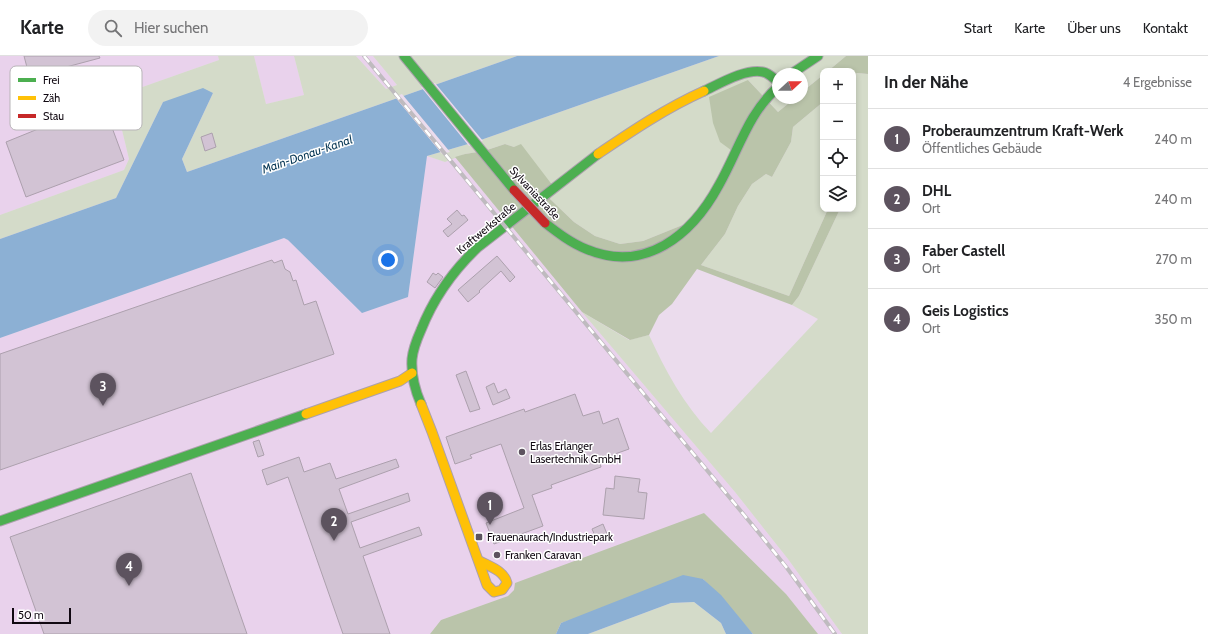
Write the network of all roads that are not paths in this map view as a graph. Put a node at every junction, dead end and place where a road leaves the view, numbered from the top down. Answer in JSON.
{"nodes":[{"id":1,"x":404,"y":56,"type":"edge"},
{"id":2,"x":818,"y":56,"type":"edge"},
{"id":3,"x":799,"y":68,"type":"edge"},
{"id":4,"x":772,"y":77,"type":"edge"},
{"id":5,"x":772,"y":93,"type":"edge"},
{"id":6,"x":412,"y":373,"type":"junction"},
{"id":7,"x":0,"y":521,"type":"edge"},
{"id":8,"x":478,"y":560,"type":"dead end"}],
"edges":[{"from":1,"to":5,"type":"street","name":"Sylvaniastraße","bridge":true},
{"from":2,"to":3,"type":"street"},
{"from":4,"to":6,"type":"street","name":"Kraftwerkstraße"},
{"from":6,"to":7,"type":"street"},
{"from":6,"to":8,"type":"street","name":"Kraftwerkstraße"}]}
